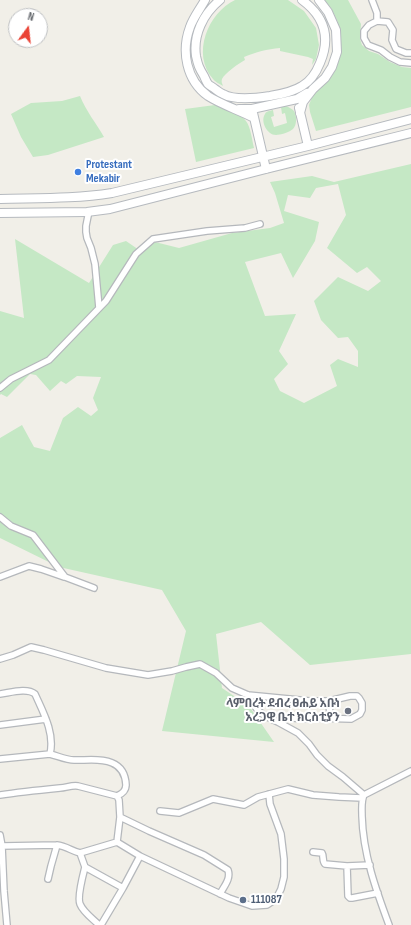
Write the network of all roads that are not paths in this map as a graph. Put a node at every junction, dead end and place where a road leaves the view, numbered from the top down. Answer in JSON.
{"nodes":[{"id":1,"x":205,"y":0,"type":"edge"},
{"id":2,"x":220,"y":0,"type":"edge"},
{"id":3,"x":302,"y":0,"type":"edge"},
{"id":4,"x":319,"y":0,"type":"edge"},
{"id":5,"x":372,"y":0,"type":"edge"},
{"id":6,"x":377,"y":21,"type":"junction"},
{"id":7,"x":411,"y":53,"type":"edge"},
{"id":8,"x":411,"y":63,"type":"edge"},
{"id":9,"x":313,"y":89,"type":"junction"},
{"id":10,"x":294,"y":90,"type":"junction"},
{"id":11,"x":250,"y":98,"type":"junction"},
{"id":12,"x":297,"y":99,"type":"junction"},
{"id":13,"x":236,"y":109,"type":"junction"},
{"id":14,"x":252,"y":109,"type":"junction"},
{"id":15,"x":300,"y":113,"type":"junction"},
{"id":16,"x":254,"y":118,"type":"junction"},
{"id":17,"x":411,"y":119,"type":"edge"},
{"id":18,"x":411,"y":132,"type":"edge"},
{"id":19,"x":308,"y":146,"type":"junction"},
{"id":20,"x":263,"y":156,"type":"junction"},
{"id":21,"x":266,"y":169,"type":"junction"},
{"id":22,"x":205,"y":170,"type":"junction"},
{"id":23,"x":209,"y":184,"type":"junction"},
{"id":24,"x":0,"y":199,"type":"edge"},
{"id":25,"x":89,"y":212,"type":"junction"},
{"id":26,"x":0,"y":213,"type":"edge"},
{"id":27,"x":260,"y":224,"type":"dead end"},
{"id":28,"x":99,"y":308,"type":"junction"},
{"id":29,"x":0,"y":388,"type":"edge"},
{"id":30,"x":0,"y":517,"type":"edge"},
{"id":31,"x":0,"y":577,"type":"edge"},
{"id":32,"x":65,"y":577,"type":"junction"},
{"id":33,"x":94,"y":588,"type":"dead end"},
{"id":34,"x":0,"y":659,"type":"edge"},
{"id":35,"x":0,"y":694,"type":"edge"},
{"id":36,"x":248,"y":695,"type":"junction"},
{"id":37,"x":329,"y":701,"type":"junction"},
{"id":38,"x":330,"y":718,"type":"junction"},
{"id":39,"x":46,"y":719,"type":"junction"},
{"id":40,"x":278,"y":722,"type":"junction"},
{"id":41,"x":0,"y":725,"type":"edge"},
{"id":42,"x":50,"y":754,"type":"junction"},
{"id":43,"x":0,"y":759,"type":"edge"},
{"id":44,"x":411,"y":771,"type":"edge"},
{"id":45,"x":269,"y":794,"type":"junction"},
{"id":46,"x":0,"y":795,"type":"edge"},
{"id":47,"x":117,"y":796,"type":"junction"},
{"id":48,"x":363,"y":796,"type":"junction"},
{"id":49,"x":160,"y":812,"type":"dead end"},
{"id":50,"x":120,"y":818,"type":"junction"},
{"id":51,"x":0,"y":835,"type":"edge"},
{"id":52,"x":117,"y":842,"type":"junction"},
{"id":53,"x":57,"y":845,"type":"junction"},
{"id":54,"x":2,"y":846,"type":"junction"},
{"id":55,"x":313,"y":852,"type":"dead end"},
{"id":56,"x":80,"y":853,"type":"junction"},
{"id":57,"x":140,"y":856,"type":"junction"},
{"id":58,"x":370,"y":865,"type":"junction"},
{"id":59,"x":348,"y":866,"type":"junction"},
{"id":60,"x":85,"y":867,"type":"junction"},
{"id":61,"x":48,"y":879,"type":"dead end"},
{"id":62,"x":123,"y":888,"type":"junction"},
{"id":63,"x":378,"y":893,"type":"junction"},
{"id":64,"x":220,"y":894,"type":"junction"},
{"id":65,"x":7,"y":925,"type":"edge"},
{"id":66,"x":100,"y":925,"type":"edge"},
{"id":67,"x":389,"y":925,"type":"edge"}],
"edges":[{"from":1,"to":13,"type":"main road"},
{"from":2,"to":11,"type":"main road"},
{"from":3,"to":10,"type":"main road"},
{"from":4,"to":9,"type":"main road"},
{"from":5,"to":6,"type":"street"},
{"from":6,"to":7,"type":"street"},
{"from":6,"to":8,"type":"street"},
{"from":9,"to":12,"type":"main road"},
{"from":9,"to":15,"type":"main road"},
{"from":10,"to":11,"type":"main road"},
{"from":10,"to":12,"type":"main road"},
{"from":11,"to":14,"type":"main road"},
{"from":12,"to":14,"type":"main road"},
{"from":12,"to":15,"type":"main road"},
{"from":13,"to":14,"type":"main road"},
{"from":13,"to":16,"type":"main road"},
{"from":14,"to":16,"type":"main road"},
{"from":15,"to":19,"type":"main road"},
{"from":16,"to":20,"type":"main road"},
{"from":17,"to":19,"type":"main road"},
{"from":18,"to":21,"type":"main road"},
{"from":19,"to":20,"type":"main road"},
{"from":20,"to":21,"type":"main road"},
{"from":20,"to":22,"type":"main road"},
{"from":21,"to":23,"type":"main road"},
{"from":22,"to":23,"type":"main road"},
{"from":22,"to":24,"type":"main road"},
{"from":23,"to":25,"type":"main road"},
{"from":25,"to":26,"type":"main road"},
{"from":25,"to":28,"type":"street"},
{"from":27,"to":28,"type":"street"},
{"from":28,"to":29,"type":"street"},
{"from":30,"to":32,"type":"street"},
{"from":31,"to":32,"type":"street"},
{"from":32,"to":33,"type":"street"},
{"from":34,"to":36,"type":"street"},
{"from":35,"to":39,"type":"street"},
{"from":36,"to":37,"type":"street"},
{"from":36,"to":40,"type":"street"},
{"from":37,"to":38,"type":"street"},
{"from":37,"to":38,"type":"street"},
{"from":38,"to":40,"type":"street"},
{"from":39,"to":41,"type":"street"},
{"from":39,"to":42,"type":"street"},
{"from":40,"to":48,"type":"street"},
{"from":42,"to":43,"type":"street"},
{"from":42,"to":47,"type":"street"},
{"from":44,"to":48,"type":"street"},
{"from":45,"to":48,"type":"street"},
{"from":45,"to":49,"type":"street"},
{"from":45,"to":64,"type":"street"},
{"from":46,"to":47,"type":"street"},
{"from":47,"to":50,"type":"street"},
{"from":48,"to":58,"type":"street"},
{"from":50,"to":52,"type":"street"},
{"from":50,"to":64,"type":"street"},
{"from":51,"to":54,"type":"street"},
{"from":52,"to":56,"type":"street"},
{"from":52,"to":57,"type":"street"},
{"from":53,"to":54,"type":"street"},
{"from":53,"to":56,"type":"street"},
{"from":53,"to":61,"type":"street"},
{"from":54,"to":65,"type":"street"},
{"from":55,"to":59,"type":"street"},
{"from":56,"to":60,"type":"street"},
{"from":57,"to":62,"type":"street"},
{"from":57,"to":64,"type":"street"},
{"from":58,"to":59,"type":"street"},
{"from":58,"to":63,"type":"street"},
{"from":59,"to":63,"type":"street"},
{"from":60,"to":62,"type":"street"},
{"from":60,"to":66,"type":"street"},
{"from":62,"to":66,"type":"street"},
{"from":63,"to":67,"type":"street"}]}
